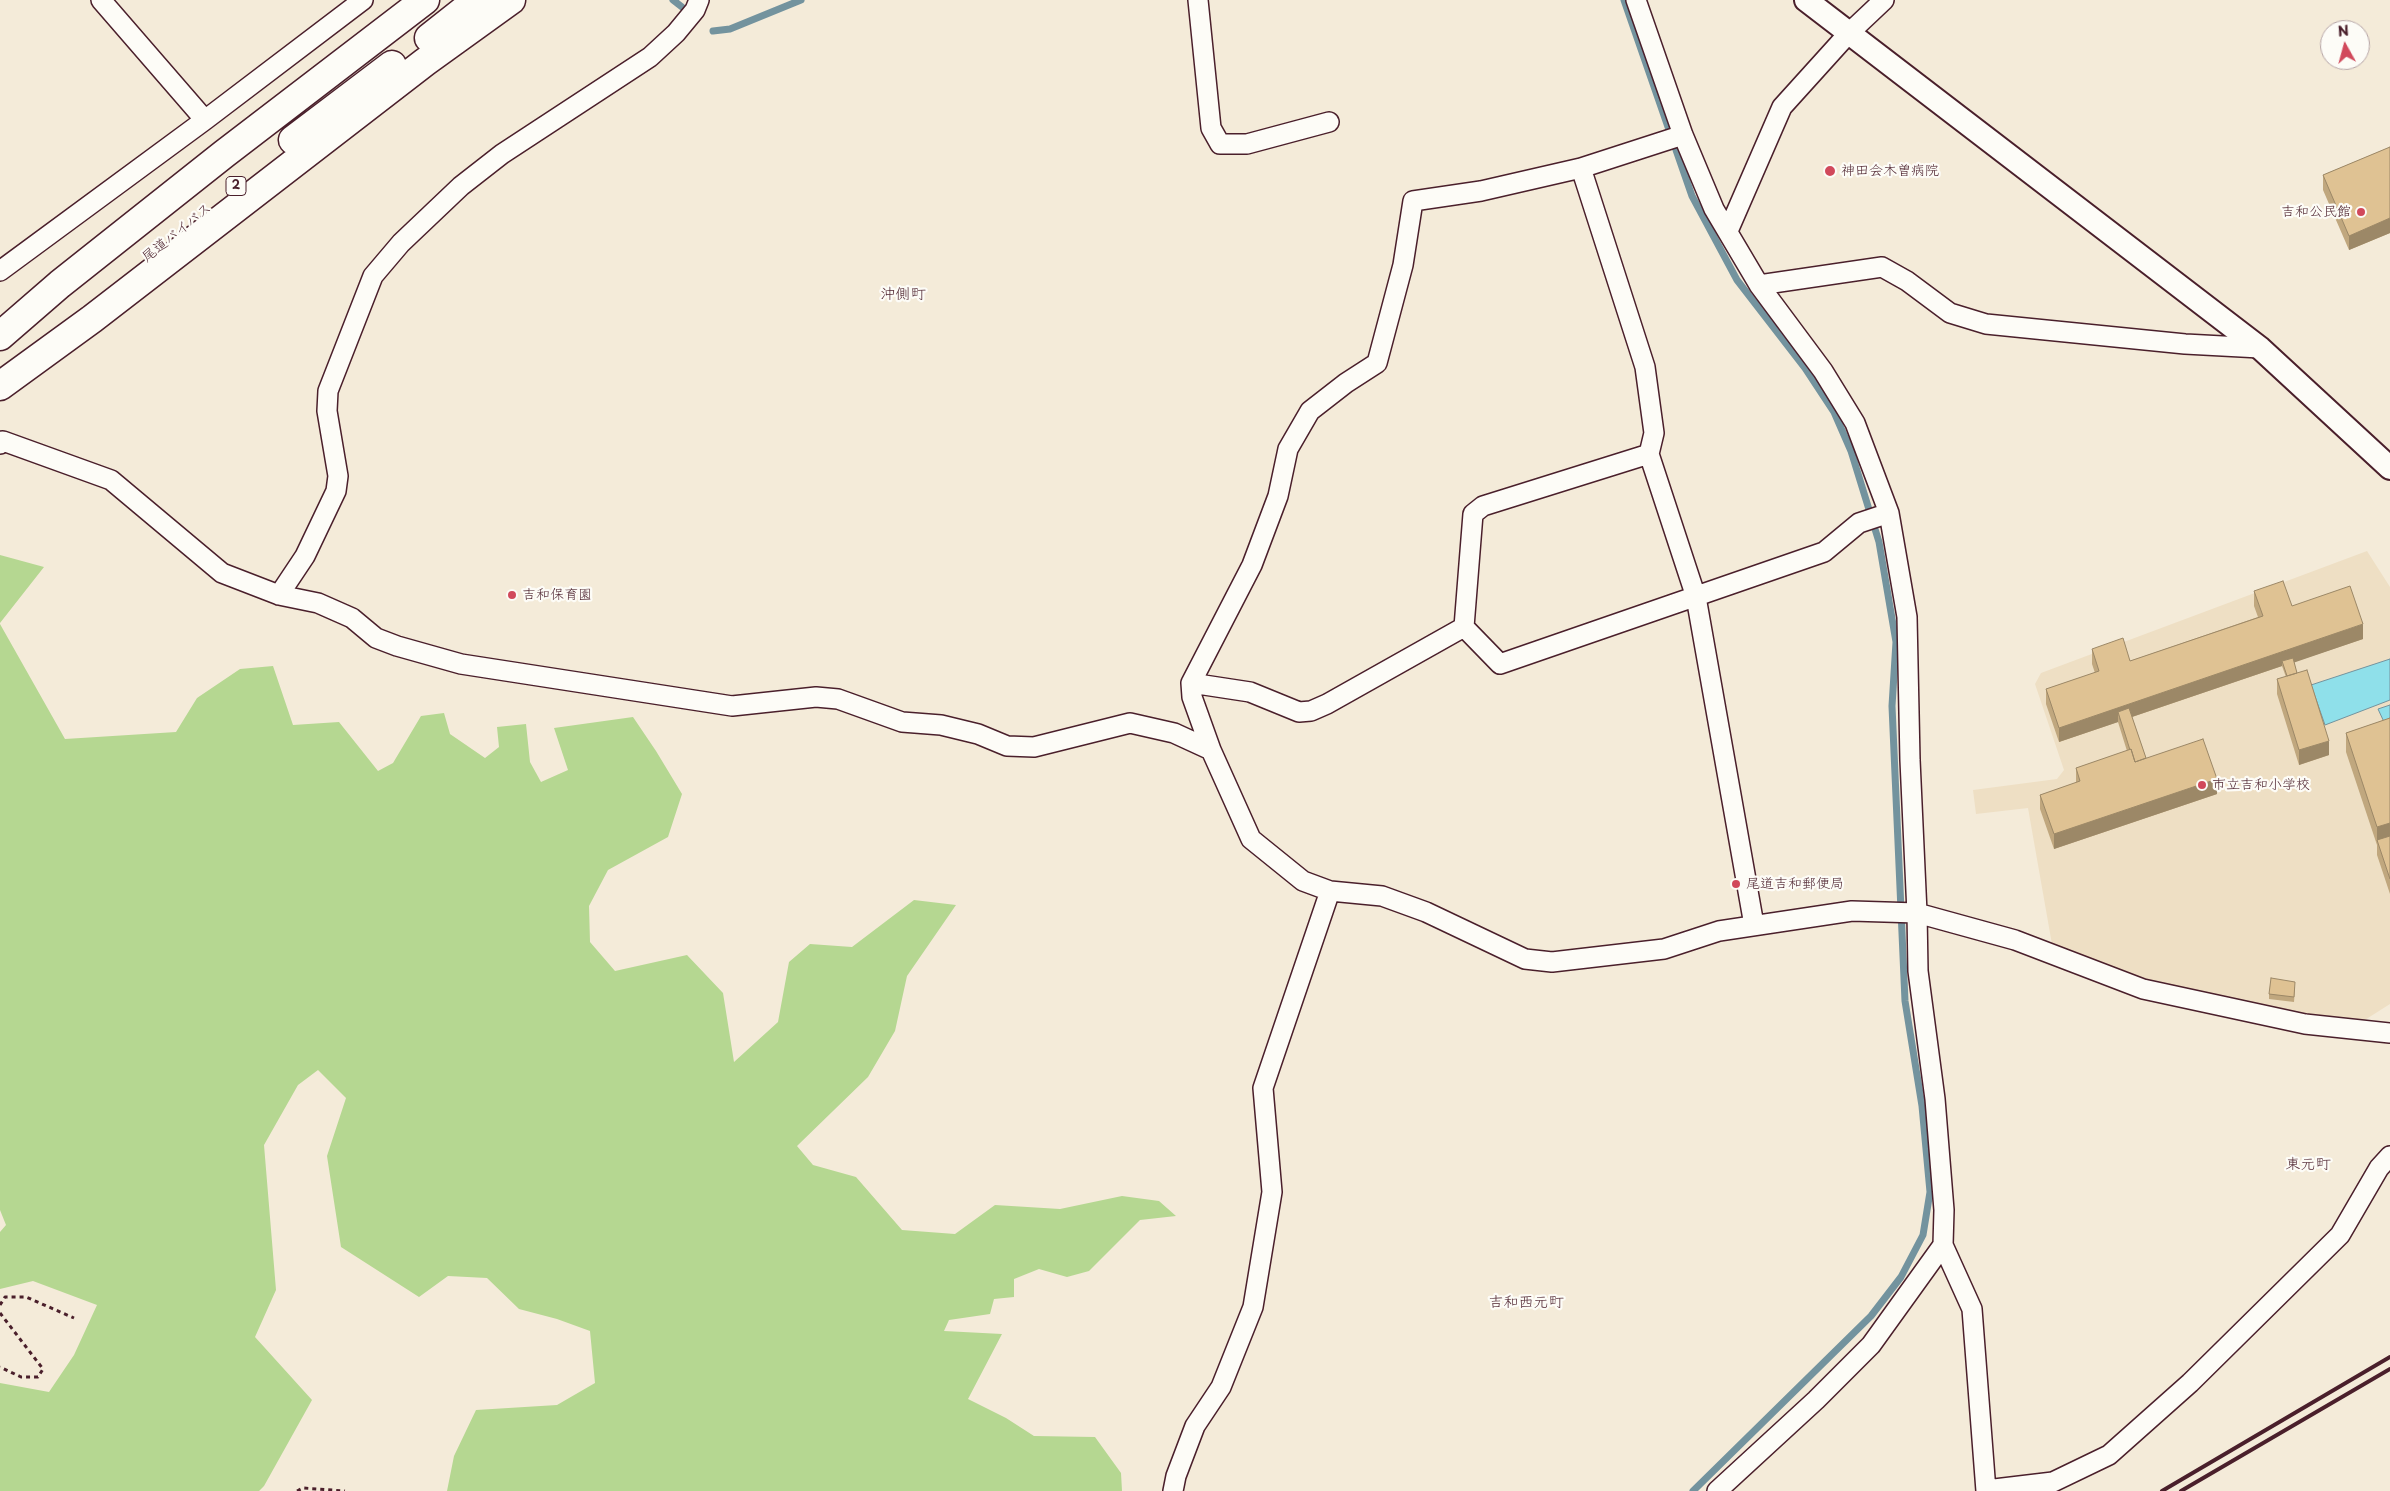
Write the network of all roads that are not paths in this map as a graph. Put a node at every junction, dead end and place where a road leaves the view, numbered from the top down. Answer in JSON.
{"nodes":[{"id":1,"x":101,"y":0,"type":"edge"},
{"id":2,"x":363,"y":0,"type":"edge"},
{"id":3,"x":402,"y":0,"type":"edge"},
{"id":4,"x":425,"y":0,"type":"edge"},
{"id":5,"x":477,"y":0,"type":"edge"},
{"id":6,"x":511,"y":0,"type":"edge"},
{"id":7,"x":699,"y":0,"type":"edge"},
{"id":8,"x":1198,"y":0,"type":"edge"},
{"id":9,"x":1636,"y":0,"type":"edge"},
{"id":10,"x":1806,"y":0,"type":"edge"},
{"id":11,"x":1884,"y":0,"type":"edge"},
{"id":12,"x":1848,"y":34,"type":"junction"},
{"id":13,"x":289,"y":103,"type":"junction"},
{"id":14,"x":205,"y":120,"type":"junction"},
{"id":15,"x":1329,"y":122,"type":"dead end"},
{"id":16,"x":1683,"y":135,"type":"junction"},
{"id":17,"x":1581,"y":168,"type":"junction"},
{"id":18,"x":1728,"y":231,"type":"junction"},
{"id":19,"x":0,"y":271,"type":"edge"},
{"id":20,"x":1759,"y":285,"type":"junction"},
{"id":21,"x":0,"y":336,"type":"edge"},
{"id":22,"x":2260,"y":348,"type":"junction"},
{"id":23,"x":0,"y":379,"type":"edge"},
{"id":24,"x":0,"y":386,"type":"edge"},
{"id":25,"x":0,"y":444,"type":"edge"},
{"id":26,"x":1649,"y":454,"type":"junction"},
{"id":27,"x":2390,"y":468,"type":"edge"},
{"id":28,"x":1889,"y":513,"type":"junction"},
{"id":29,"x":279,"y":595,"type":"junction"},
{"id":30,"x":1696,"y":597,"type":"junction"},
{"id":31,"x":1464,"y":627,"type":"junction"},
{"id":32,"x":1191,"y":684,"type":"junction"},
{"id":33,"x":1211,"y":750,"type":"junction"},
{"id":34,"x":1330,"y":891,"type":"junction"},
{"id":35,"x":1917,"y":912,"type":"junction"},
{"id":36,"x":1754,"y":925,"type":"junction"},
{"id":37,"x":2390,"y":1033,"type":"edge"},
{"id":38,"x":2390,"y":1156,"type":"edge"},
{"id":39,"x":1943,"y":1245,"type":"junction"},
{"id":40,"x":1986,"y":1490,"type":"edge"},
{"id":41,"x":1173,"y":1491,"type":"edge"},
{"id":42,"x":1717,"y":1491,"type":"edge"}],
"edges":[{"from":1,"to":14,"type":"street"},
{"from":2,"to":14,"type":"street"},
{"from":3,"to":13,"type":"highway"},
{"from":4,"to":13,"type":"highway","number":"2"},
{"from":5,"to":23,"type":"highway","name":"尾道バイパス","number":"2"},
{"from":6,"to":24,"type":"highway"},
{"from":7,"to":29,"type":"street"},
{"from":8,"to":15,"type":"street"},
{"from":9,"to":16,"type":"street"},
{"from":10,"to":12,"type":"street"},
{"from":11,"to":12,"type":"street"},
{"from":12,"to":18,"type":"street"},
{"from":12,"to":22,"type":"street"},
{"from":13,"to":21,"type":"highway","number":"2"},
{"from":14,"to":19,"type":"street"},
{"from":16,"to":17,"type":"street"},
{"from":16,"to":18,"type":"street"},
{"from":17,"to":26,"type":"street"},
{"from":17,"to":32,"type":"street"},
{"from":18,"to":20,"type":"street"},
{"from":20,"to":22,"type":"street"},
{"from":20,"to":28,"type":"street"},
{"from":22,"to":27,"type":"street"},
{"from":25,"to":29,"type":"street"},
{"from":26,"to":30,"type":"street"},
{"from":26,"to":31,"type":"street"},
{"from":28,"to":30,"type":"street"},
{"from":28,"to":35,"type":"street"},
{"from":29,"to":33,"type":"street"},
{"from":30,"to":31,"type":"street"},
{"from":30,"to":36,"type":"street"},
{"from":31,"to":32,"type":"street"},
{"from":32,"to":33,"type":"street"},
{"from":33,"to":34,"type":"street"},
{"from":34,"to":36,"type":"street"},
{"from":34,"to":41,"type":"street"},
{"from":35,"to":36,"type":"street"},
{"from":35,"to":37,"type":"street"},
{"from":35,"to":39,"type":"street"},
{"from":38,"to":40,"type":"street"},
{"from":39,"to":40,"type":"street"},
{"from":39,"to":42,"type":"street"}]}
